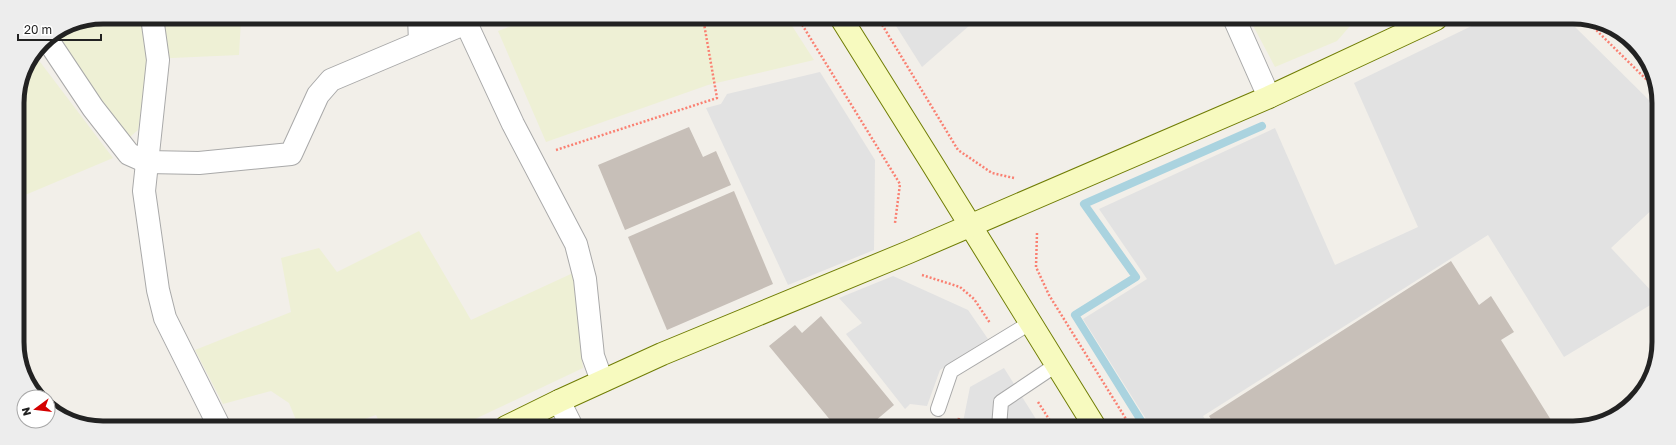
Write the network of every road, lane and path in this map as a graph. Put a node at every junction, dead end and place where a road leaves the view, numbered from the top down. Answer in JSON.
{"nodes":[{"id":1,"x":153,"y":24,"type":"edge"},
{"id":2,"x":419,"y":24,"type":"edge"},
{"id":3,"x":464,"y":24,"type":"edge"},
{"id":4,"x":466,"y":24,"type":"edge"},
{"id":5,"x":705,"y":24,"type":"edge"},
{"id":6,"x":802,"y":24,"type":"edge"},
{"id":7,"x":845,"y":24,"type":"edge"},
{"id":8,"x":882,"y":24,"type":"edge"},
{"id":9,"x":1237,"y":24,"type":"edge"},
{"id":10,"x":1423,"y":24,"type":"edge"},
{"id":11,"x":1593,"y":27,"type":"edge"},
{"id":12,"x":420,"y":42,"type":"junction"},
{"id":13,"x":51,"y":44,"type":"edge"},
{"id":14,"x":1649,"y":82,"type":"edge"},
{"id":15,"x":1269,"y":97,"type":"junction"},
{"id":16,"x":531,"y":159,"type":"junction"},
{"id":17,"x":147,"y":162,"type":"junction"},
{"id":18,"x":1021,"y":179,"type":"dead end"},
{"id":19,"x":895,"y":223,"type":"dead end"},
{"id":20,"x":970,"y":226,"type":"junction"},
{"id":21,"x":1037,"y":233,"type":"dead end"},
{"id":22,"x":1030,"y":323,"type":"junction"},
{"id":23,"x":1056,"y":364,"type":"junction"},
{"id":24,"x":602,"y":381,"type":"junction"},
{"id":25,"x":558,"y":401,"type":"junction"},
{"id":26,"x":938,"y":409,"type":"dead end"},
{"id":27,"x":960,"y":413,"type":"dead end"},
{"id":28,"x":216,"y":421,"type":"edge"},
{"id":29,"x":518,"y":421,"type":"edge"},
{"id":30,"x":569,"y":421,"type":"edge"},
{"id":31,"x":958,"y":421,"type":"edge"},
{"id":32,"x":999,"y":421,"type":"edge"},
{"id":33,"x":1091,"y":421,"type":"edge"},
{"id":34,"x":1127,"y":421,"type":"edge"}],
"edges":[{"from":1,"to":17,"type":"street"},
{"from":2,"to":12,"type":"street"},
{"from":3,"to":12,"type":"street"},
{"from":4,"to":16,"type":"street"},
{"from":5,"to":16,"type":"path"},
{"from":6,"to":19,"type":"path"},
{"from":7,"to":20,"type":"street"},
{"from":8,"to":18,"type":"path"},
{"from":9,"to":15,"type":"street"},
{"from":10,"to":15,"type":"street"},
{"from":11,"to":14,"type":"path"},
{"from":12,"to":17,"type":"street"},
{"from":13,"to":17,"type":"street"},
{"from":15,"to":20,"type":"street"},
{"from":16,"to":24,"type":"street"},
{"from":17,"to":28,"type":"street"},
{"from":20,"to":22,"type":"street"},
{"from":20,"to":24,"type":"street"},
{"from":21,"to":34,"type":"path"},
{"from":22,"to":23,"type":"street"},
{"from":22,"to":26,"type":"lane"},
{"from":23,"to":32,"type":"lane"},
{"from":23,"to":33,"type":"street"},
{"from":24,"to":25,"type":"street"},
{"from":25,"to":29,"type":"street"},
{"from":25,"to":30,"type":"street"},
{"from":27,"to":31,"type":"path"}]}
